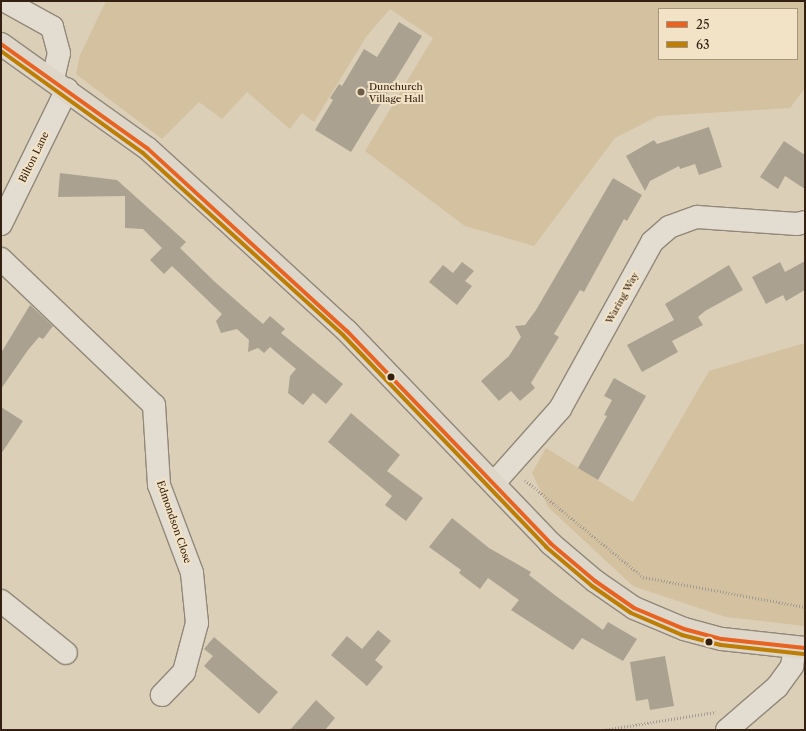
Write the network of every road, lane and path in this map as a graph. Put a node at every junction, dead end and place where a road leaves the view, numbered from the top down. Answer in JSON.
{"nodes":[{"id":1,"x":5,"y":1,"type":"edge"},
{"id":2,"x":1,"y":44,"type":"edge"},
{"id":3,"x":60,"y":83,"type":"junction"},
{"id":4,"x":805,"y":222,"type":"edge"},
{"id":5,"x":1,"y":224,"type":"edge"},
{"id":6,"x":1,"y":259,"type":"edge"},
{"id":7,"x":509,"y":466,"type":"junction"},
{"id":8,"x":494,"y":482,"type":"junction"},
{"id":9,"x":1,"y":601,"type":"edge"},
{"id":10,"x":805,"y":607,"type":"edge"},
{"id":11,"x":66,"y":652,"type":"dead end"},
{"id":12,"x":799,"y":658,"type":"edge"},
{"id":13,"x":162,"y":695,"type":"dead end"},
{"id":14,"x":732,"y":725,"type":"edge"},
{"id":15,"x":603,"y":730,"type":"edge"}],
"edges":[{"from":1,"to":3,"type":"street","name":"Bilton Lane"},
{"from":2,"to":3,"type":"main road"},
{"from":3,"to":5,"type":"street","name":"Bilton Lane"},
{"from":3,"to":8,"type":"main road"},
{"from":4,"to":7,"type":"street","name":"Waring Way"},
{"from":6,"to":13,"type":"street","name":"Edmondson Close"},
{"from":7,"to":8,"type":"street","name":"Waring Way"},
{"from":7,"to":10,"type":"path"},
{"from":8,"to":12,"type":"main road"},
{"from":9,"to":11,"type":"street"},
{"from":12,"to":14,"type":"street"},
{"from":14,"to":15,"type":"path"}]}
